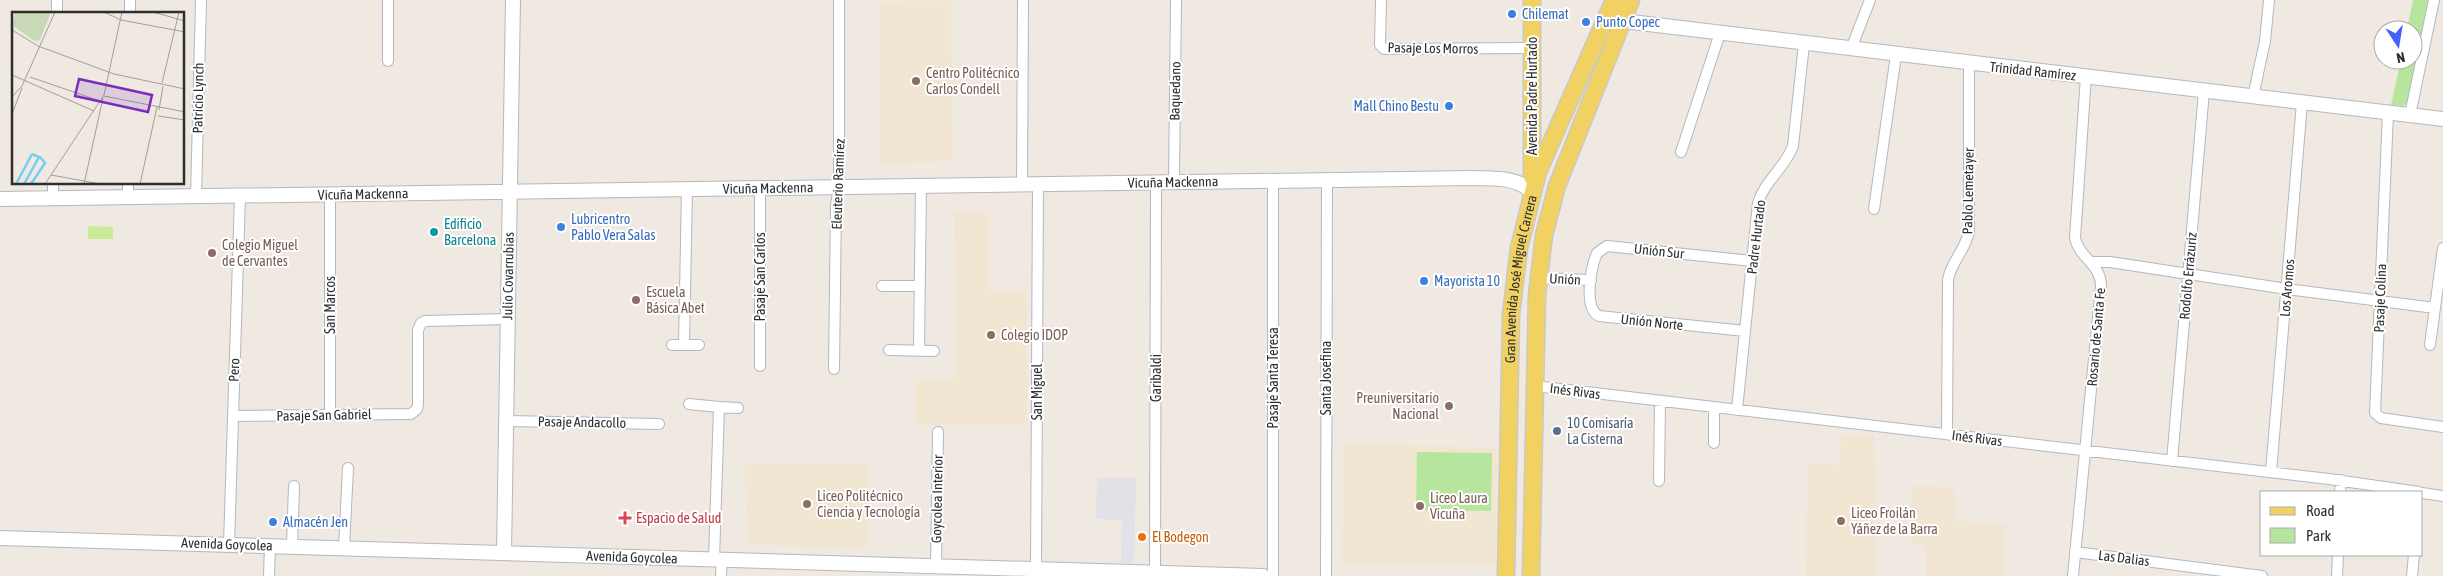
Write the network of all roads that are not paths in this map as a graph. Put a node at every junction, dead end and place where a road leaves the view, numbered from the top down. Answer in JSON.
{"nodes":[{"id":1,"x":201,"y":0,"type":"edge"},
{"id":2,"x":388,"y":0,"type":"edge"},
{"id":3,"x":513,"y":0,"type":"edge"},
{"id":4,"x":839,"y":0,"type":"edge"},
{"id":5,"x":1023,"y":0,"type":"edge"},
{"id":6,"x":1176,"y":0,"type":"edge"},
{"id":7,"x":1381,"y":0,"type":"edge"},
{"id":8,"x":1532,"y":0,"type":"edge"},
{"id":9,"x":1632,"y":0,"type":"edge"},
{"id":10,"x":1870,"y":0,"type":"edge"},
{"id":11,"x":2269,"y":0,"type":"edge"},
{"id":12,"x":2434,"y":0,"type":"edge"},
{"id":13,"x":1614,"y":1,"type":"edge"},
{"id":14,"x":1623,"y":21,"type":"junction"},
{"id":15,"x":1720,"y":33,"type":"junction"},
{"id":16,"x":1804,"y":44,"type":"junction"},
{"id":17,"x":1532,"y":48,"type":"junction"},
{"id":18,"x":1851,"y":49,"type":"junction"},
{"id":19,"x":1896,"y":55,"type":"junction"},
{"id":20,"x":388,"y":61,"type":"dead end"},
{"id":21,"x":1969,"y":64,"type":"junction"},
{"id":22,"x":2086,"y":76,"type":"junction"},
{"id":23,"x":2204,"y":91,"type":"junction"},
{"id":24,"x":2253,"y":97,"type":"junction"},
{"id":25,"x":2302,"y":103,"type":"junction"},
{"id":26,"x":2388,"y":113,"type":"junction"},
{"id":27,"x":2410,"y":115,"type":"junction"},
{"id":28,"x":2443,"y":119,"type":"edge"},
{"id":29,"x":1682,"y":152,"type":"dead end"},
{"id":30,"x":1327,"y":180,"type":"junction"},
{"id":31,"x":1273,"y":181,"type":"junction"},
{"id":32,"x":1174,"y":182,"type":"junction"},
{"id":33,"x":1156,"y":183,"type":"junction"},
{"id":34,"x":1022,"y":184,"type":"junction"},
{"id":35,"x":1038,"y":184,"type":"junction"},
{"id":36,"x":53,"y":185,"type":"edge"},
{"id":37,"x":921,"y":186,"type":"junction"},
{"id":38,"x":839,"y":187,"type":"junction"},
{"id":39,"x":760,"y":188,"type":"junction"},
{"id":40,"x":687,"y":189,"type":"junction"},
{"id":41,"x":128,"y":191,"type":"edge"},
{"id":42,"x":509,"y":192,"type":"junction"},
{"id":43,"x":1532,"y":192,"type":"junction"},
{"id":44,"x":330,"y":194,"type":"junction"},
{"id":45,"x":196,"y":196,"type":"junction"},
{"id":46,"x":240,"y":196,"type":"junction"},
{"id":47,"x":53,"y":198,"type":"junction"},
{"id":48,"x":0,"y":199,"type":"edge"},
{"id":49,"x":1874,"y":209,"type":"dead end"},
{"id":50,"x":1544,"y":236,"type":"junction"},
{"id":51,"x":2443,"y":248,"type":"edge"},
{"id":52,"x":1752,"y":261,"type":"junction"},
{"id":53,"x":2092,"y":262,"type":"junction"},
{"id":54,"x":2188,"y":273,"type":"junction"},
{"id":55,"x":1538,"y":278,"type":"junction"},
{"id":56,"x":1591,"y":280,"type":"junction"},
{"id":57,"x":882,"y":286,"type":"dead end"},
{"id":58,"x":920,"y":286,"type":"junction"},
{"id":59,"x":2287,"y":289,"type":"junction"},
{"id":60,"x":2380,"y":301,"type":"junction"},
{"id":61,"x":2435,"y":308,"type":"junction"},
{"id":62,"x":507,"y":319,"type":"junction"},
{"id":63,"x":1745,"y":331,"type":"junction"},
{"id":64,"x":684,"y":345,"type":"junction"},
{"id":65,"x":699,"y":345,"type":"dead end"},
{"id":66,"x":2430,"y":345,"type":"dead end"},
{"id":67,"x":672,"y":346,"type":"dead end"},
{"id":68,"x":889,"y":350,"type":"dead end"},
{"id":69,"x":919,"y":351,"type":"junction"},
{"id":70,"x":934,"y":351,"type":"dead end"},
{"id":71,"x":760,"y":366,"type":"dead end"},
{"id":72,"x":834,"y":369,"type":"dead end"},
{"id":73,"x":1535,"y":386,"type":"junction"},
{"id":74,"x":1660,"y":401,"type":"junction"},
{"id":75,"x":689,"y":404,"type":"dead end"},
{"id":76,"x":720,"y":407,"type":"junction"},
{"id":77,"x":1714,"y":407,"type":"junction"},
{"id":78,"x":738,"y":408,"type":"dead end"},
{"id":79,"x":1737,"y":410,"type":"junction"},
{"id":80,"x":330,"y":415,"type":"junction"},
{"id":81,"x":233,"y":416,"type":"junction"},
{"id":82,"x":506,"y":421,"type":"junction"},
{"id":83,"x":659,"y":424,"type":"dead end"},
{"id":84,"x":2443,"y":427,"type":"edge"},
{"id":85,"x":938,"y":432,"type":"dead end"},
{"id":86,"x":1947,"y":434,"type":"junction"},
{"id":87,"x":1714,"y":443,"type":"dead end"},
{"id":88,"x":2086,"y":451,"type":"junction"},
{"id":89,"x":2172,"y":461,"type":"junction"},
{"id":90,"x":348,"y":468,"type":"dead end"},
{"id":91,"x":2271,"y":472,"type":"junction"},
{"id":92,"x":2341,"y":480,"type":"junction"},
{"id":93,"x":1659,"y":481,"type":"dead end"},
{"id":94,"x":294,"y":486,"type":"dead end"},
{"id":95,"x":2340,"y":491,"type":"edge"},
{"id":96,"x":2414,"y":491,"type":"edge"},
{"id":97,"x":2423,"y":492,"type":"edge"},
{"id":98,"x":2443,"y":496,"type":"edge"},
{"id":99,"x":0,"y":538,"type":"edge"},
{"id":100,"x":228,"y":544,"type":"junction"},
{"id":101,"x":270,"y":546,"type":"junction"},
{"id":102,"x":292,"y":546,"type":"junction"},
{"id":103,"x":344,"y":548,"type":"junction"},
{"id":104,"x":2075,"y":552,"type":"junction"},
{"id":105,"x":504,"y":553,"type":"junction"},
{"id":106,"x":2338,"y":556,"type":"edge"},
{"id":107,"x":2414,"y":556,"type":"edge"},
{"id":108,"x":718,"y":559,"type":"junction"},
{"id":109,"x":936,"y":566,"type":"junction"},
{"id":110,"x":1036,"y":569,"type":"junction"},
{"id":111,"x":1155,"y":573,"type":"junction"},
{"id":112,"x":1105,"y":574,"type":"edge"},
{"id":113,"x":269,"y":576,"type":"edge"},
{"id":114,"x":721,"y":576,"type":"edge"},
{"id":115,"x":1263,"y":576,"type":"edge"},
{"id":116,"x":1273,"y":576,"type":"edge"},
{"id":117,"x":1326,"y":576,"type":"edge"},
{"id":118,"x":1506,"y":576,"type":"edge"},
{"id":119,"x":1531,"y":576,"type":"edge"},
{"id":120,"x":2073,"y":576,"type":"edge"},
{"id":121,"x":2262,"y":576,"type":"edge"},
{"id":122,"x":2337,"y":576,"type":"edge"},
{"id":123,"x":2412,"y":576,"type":"edge"}],
"edges":[{"from":1,"to":45,"type":"street","name":"Patricio Lynch"},
{"from":2,"to":20,"type":"street"},
{"from":3,"to":42,"type":"main road","name":"Julio Covarrubias"},
{"from":4,"to":38,"type":"street","name":"Eleuterio Ramírez"},
{"from":5,"to":34,"type":"street"},
{"from":6,"to":32,"type":"street","name":"Baquedano"},
{"from":7,"to":17,"type":"street","name":"Pasaje Los Morros"},
{"from":8,"to":17,"type":"main road","name":"Avenida Padre Hurtado"},
{"from":9,"to":14,"type":"main road","name":"Gran Avenida José Miguel Carrera"},
{"from":10,"to":18,"type":"street"},
{"from":11,"to":24,"type":"street"},
{"from":12,"to":27,"type":"street"},
{"from":13,"to":14,"type":"main road"},
{"from":13,"to":43,"type":"main road","name":"Gran Avenida José Miguel Carrera"},
{"from":14,"to":15,"type":"main road","name":"Trinidad Ramírez"},
{"from":14,"to":50,"type":"main road","name":"Gran Avenida José Miguel Carrera"},
{"from":15,"to":16,"type":"main road","name":"Trinidad Ramírez"},
{"from":15,"to":29,"type":"street"},
{"from":16,"to":18,"type":"main road","name":"Trinidad Ramírez"},
{"from":16,"to":52,"type":"street","name":"Padre Hurtado"},
{"from":17,"to":43,"type":"main road","name":"Avenida Padre Hurtado"},
{"from":18,"to":19,"type":"main road","name":"Trinidad Ramírez"},
{"from":19,"to":21,"type":"main road","name":"Trinidad Ramírez"},
{"from":19,"to":49,"type":"street"},
{"from":21,"to":22,"type":"main road","name":"Trinidad Ramírez"},
{"from":21,"to":86,"type":"street","name":"Pablo Lemetayer"},
{"from":22,"to":23,"type":"main road","name":"Trinidad Ramírez"},
{"from":22,"to":53,"type":"street","name":"Rosario de Santa Fe"},
{"from":23,"to":24,"type":"main road","name":"Trinidad Ramírez"},
{"from":23,"to":54,"type":"street","name":"Rodolfo Errázuriz"},
{"from":24,"to":25,"type":"main road","name":"Trinidad Ramírez"},
{"from":25,"to":26,"type":"main road","name":"Trinidad Ramírez"},
{"from":25,"to":59,"type":"street","name":"Los Aromos"},
{"from":26,"to":27,"type":"main road","name":"Trinidad Ramírez"},
{"from":26,"to":60,"type":"street","name":"Pasaje Colina"},
{"from":27,"to":28,"type":"main road","name":"Trinidad Ramírez"},
{"from":30,"to":31,"type":"main road","name":"Vicuña Mackenna"},
{"from":30,"to":43,"type":"main road","name":"Vicuña Mackenna"},
{"from":30,"to":117,"type":"street","name":"Santa Josefina"},
{"from":31,"to":32,"type":"main road","name":"Vicuña Mackenna"},
{"from":31,"to":116,"type":"street","name":"Pasaje Santa Teresa"},
{"from":32,"to":33,"type":"main road","name":"Vicuña Mackenna"},
{"from":33,"to":35,"type":"main road","name":"Vicuña Mackenna"},
{"from":33,"to":111,"type":"street","name":"Garibaldi"},
{"from":34,"to":35,"type":"main road","name":"Vicuña Mackenna"},
{"from":34,"to":37,"type":"main road","name":"Vicuña Mackenna"},
{"from":35,"to":110,"type":"street","name":"San Miguel"},
{"from":36,"to":47,"type":"street"},
{"from":37,"to":38,"type":"main road","name":"Vicuña Mackenna"},
{"from":37,"to":58,"type":"street"},
{"from":38,"to":39,"type":"main road","name":"Vicuña Mackenna"},
{"from":38,"to":72,"type":"street","name":"Eleuterio Ramírez"},
{"from":39,"to":40,"type":"main road","name":"Vicuña Mackenna"},
{"from":39,"to":71,"type":"street","name":"Pasaje San Carlos"},
{"from":40,"to":42,"type":"main road","name":"Vicuña Mackenna"},
{"from":40,"to":64,"type":"street"},
{"from":41,"to":45,"type":"main road","name":"Vicuña Mackenna"},
{"from":41,"to":47,"type":"main road","name":"Vicuña Mackenna"},
{"from":42,"to":44,"type":"main road","name":"Vicuña Mackenna"},
{"from":42,"to":62,"type":"main road","name":"Julio Covarrubias"},
{"from":43,"to":50,"type":"main road"},
{"from":43,"to":118,"type":"main road","name":"Gran Avenida José Miguel Carrera"},
{"from":44,"to":46,"type":"main road","name":"Vicuña Mackenna"},
{"from":44,"to":80,"type":"street","name":"San Marcos"},
{"from":45,"to":46,"type":"main road","name":"Vicuña Mackenna"},
{"from":46,"to":81,"type":"street","name":"Pero"},
{"from":47,"to":48,"type":"main road","name":"Vicuña Mackenna"},
{"from":50,"to":55,"type":"main road","name":"Gran Avenida José Miguel Carrera"},
{"from":51,"to":61,"type":"street"},
{"from":52,"to":56,"type":"street","name":"Unión Sur"},
{"from":52,"to":63,"type":"street","name":"Padre Hurtado"},
{"from":53,"to":54,"type":"street"},
{"from":53,"to":88,"type":"street","name":"Rosario de Santa Fe"},
{"from":54,"to":59,"type":"street"},
{"from":54,"to":89,"type":"street","name":"Rodolfo Errázuriz"},
{"from":55,"to":56,"type":"street","name":"Unión"},
{"from":55,"to":73,"type":"main road","name":"Gran Avenida José Miguel Carrera"},
{"from":56,"to":63,"type":"street","name":"Unión Norte"},
{"from":57,"to":58,"type":"street"},
{"from":58,"to":69,"type":"street"},
{"from":59,"to":60,"type":"street"},
{"from":59,"to":91,"type":"street","name":"Los Aromos"},
{"from":60,"to":61,"type":"street"},
{"from":60,"to":84,"type":"street","name":"Pasaje Colina"},
{"from":61,"to":66,"type":"street"},
{"from":62,"to":80,"type":"street","name":"Pasaje San Gabriel"},
{"from":62,"to":82,"type":"main road","name":"Julio Covarrubias"},
{"from":63,"to":79,"type":"street","name":"Padre Hurtado"},
{"from":64,"to":65,"type":"street"},
{"from":64,"to":67,"type":"street"},
{"from":68,"to":69,"type":"street"},
{"from":69,"to":70,"type":"street"},
{"from":73,"to":74,"type":"street","name":"Inés Rivas"},
{"from":73,"to":119,"type":"main road","name":"Gran Avenida José Miguel Carrera"},
{"from":74,"to":77,"type":"street","name":"Inés Rivas"},
{"from":74,"to":93,"type":"street"},
{"from":75,"to":76,"type":"street"},
{"from":76,"to":78,"type":"street"},
{"from":76,"to":108,"type":"street"},
{"from":77,"to":79,"type":"street","name":"Inés Rivas"},
{"from":77,"to":87,"type":"street"},
{"from":79,"to":86,"type":"street","name":"Inés Rivas"},
{"from":80,"to":81,"type":"street","name":"Pasaje San Gabriel"},
{"from":81,"to":100,"type":"street","name":"Pero"},
{"from":82,"to":83,"type":"street","name":"Pasaje Andacollo"},
{"from":82,"to":105,"type":"main road","name":"Julio Covarrubias"},
{"from":85,"to":109,"type":"street","name":"Goycolea Interior"},
{"from":86,"to":88,"type":"street","name":"Inés Rivas"},
{"from":88,"to":89,"type":"street","name":"Inés Rivas"},
{"from":88,"to":104,"type":"street","name":"Rosario de Santa Fe"},
{"from":89,"to":91,"type":"street","name":"Inés Rivas"},
{"from":90,"to":103,"type":"street"},
{"from":91,"to":92,"type":"street","name":"Inés Rivas"},
{"from":92,"to":95,"type":"street"},
{"from":92,"to":96,"type":"street","name":"Inés Rivas"},
{"from":94,"to":102,"type":"street"},
{"from":97,"to":98,"type":"street","name":"Inés Rivas"},
{"from":99,"to":100,"type":"main road","name":"Avenida Goycolea"},
{"from":100,"to":101,"type":"main road","name":"Avenida Goycolea"},
{"from":101,"to":102,"type":"main road","name":"Avenida Goycolea"},
{"from":101,"to":113,"type":"street"},
{"from":102,"to":103,"type":"main road","name":"Avenida Goycolea"},
{"from":103,"to":105,"type":"main road","name":"Avenida Goycolea"},
{"from":104,"to":120,"type":"street","name":"Rosario de Santa Fe"},
{"from":104,"to":121,"type":"street","name":"Las Dalias"},
{"from":105,"to":108,"type":"main road","name":"Avenida Goycolea"},
{"from":106,"to":122,"type":"street"},
{"from":107,"to":123,"type":"street"},
{"from":108,"to":109,"type":"main road","name":"Avenida Goycolea"},
{"from":108,"to":114,"type":"street"},
{"from":109,"to":110,"type":"main road","name":"Avenida Goycolea"},
{"from":110,"to":112,"type":"main road","name":"Avenida Goycolea"},
{"from":111,"to":112,"type":"main road","name":"Avenida Goycolea"},
{"from":111,"to":115,"type":"main road","name":"Avenida Goycolea"}]}
